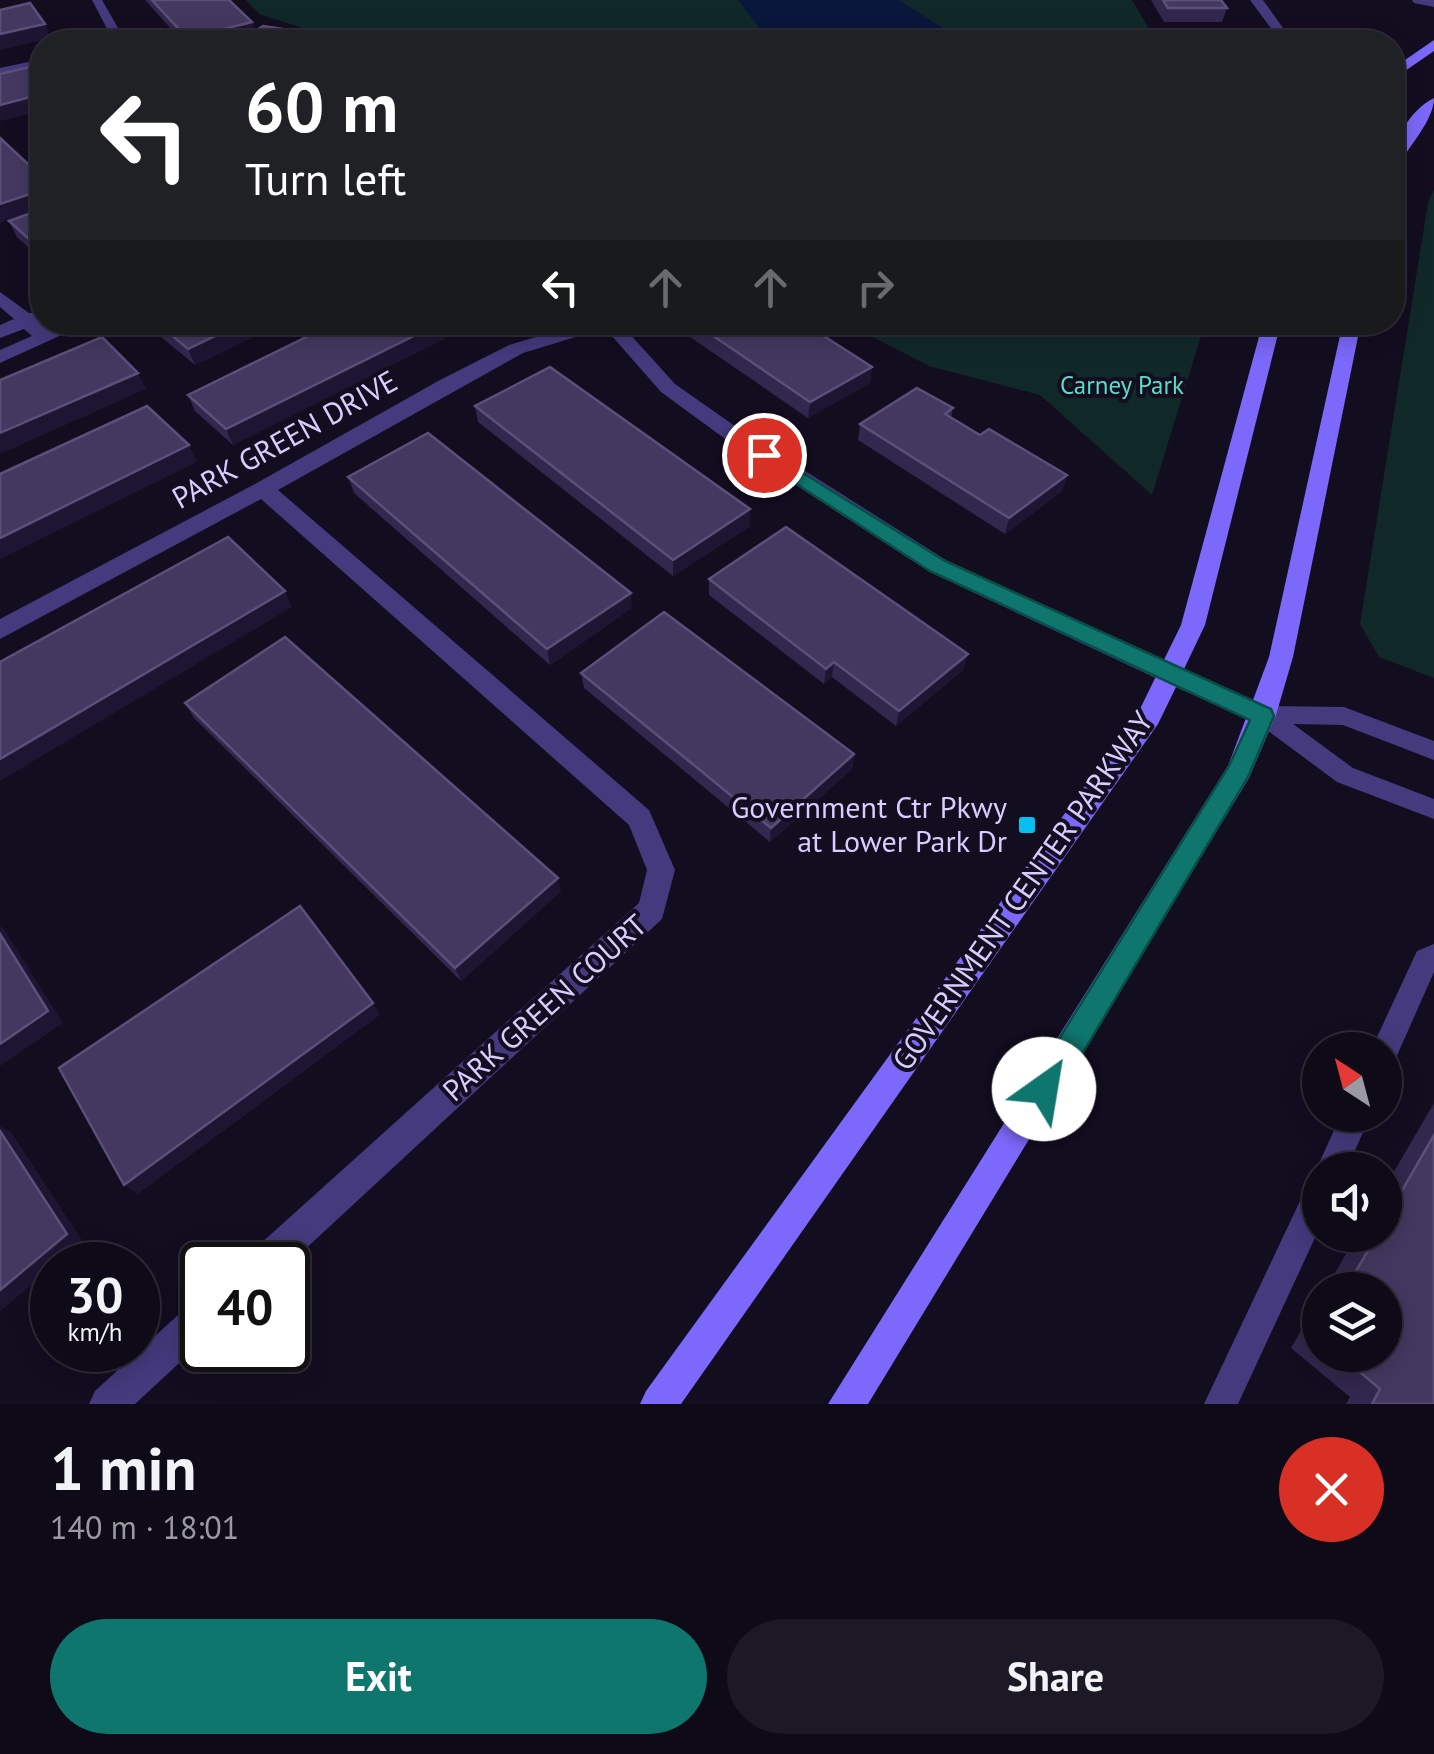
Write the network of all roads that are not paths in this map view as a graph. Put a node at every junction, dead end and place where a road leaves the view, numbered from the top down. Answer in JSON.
{"nodes":[{"id":1,"x":1256,"y":0,"type":"edge"},
{"id":2,"x":1418,"y":0,"type":"edge"},
{"id":3,"x":98,"y":2,"type":"edge"},
{"id":4,"x":1434,"y":3,"type":"edge"},
{"id":5,"x":113,"y":30,"type":"edge"},
{"id":6,"x":1278,"y":30,"type":"edge"},
{"id":7,"x":1434,"y":44,"type":"edge"},
{"id":8,"x":30,"y":65,"type":"edge"},
{"id":9,"x":1405,"y":66,"type":"edge"},
{"id":10,"x":0,"y":72,"type":"edge"},
{"id":11,"x":1434,"y":102,"type":"edge"},
{"id":12,"x":1405,"y":138,"type":"edge"},
{"id":13,"x":0,"y":297,"type":"edge"},
{"id":14,"x":30,"y":315,"type":"edge"},
{"id":15,"x":30,"y":319,"type":"edge"},
{"id":16,"x":0,"y":332,"type":"edge"},
{"id":17,"x":43,"y":335,"type":"edge"},
{"id":18,"x":52,"y":335,"type":"edge"},
{"id":19,"x":564,"y":335,"type":"edge"},
{"id":20,"x":620,"y":335,"type":"edge"},
{"id":21,"x":1269,"y":335,"type":"edge"},
{"id":22,"x":1349,"y":335,"type":"edge"},
{"id":23,"x":45,"y":338,"type":"junction"},
{"id":24,"x":0,"y":357,"type":"edge"},
{"id":25,"x":263,"y":489,"type":"junction"},
{"id":26,"x":0,"y":630,"type":"edge"},
{"id":27,"x":1171,"y":674,"type":"junction"},
{"id":28,"x":1263,"y":716,"type":"junction"},
{"id":29,"x":1434,"y":751,"type":"edge"},
{"id":30,"x":1434,"y":809,"type":"edge"},
{"id":31,"x":1434,"y":956,"type":"edge"},
{"id":32,"x":1393,"y":1032,"type":"edge"},
{"id":33,"x":1302,"y":1231,"type":"edge"},
{"id":34,"x":287,"y":1242,"type":"edge"},
{"id":35,"x":180,"y":1338,"type":"edge"},
{"id":36,"x":108,"y":1404,"type":"edge"},
{"id":37,"x":659,"y":1404,"type":"edge"},
{"id":38,"x":847,"y":1404,"type":"edge"},
{"id":39,"x":1221,"y":1404,"type":"edge"}],
"edges":[{"from":1,"to":6,"type":"street"},
{"from":2,"to":4,"type":"street"},
{"from":3,"to":5,"type":"street"},
{"from":7,"to":9,"type":"street"},
{"from":8,"to":10,"type":"street"},
{"from":11,"to":12,"type":"street"},
{"from":13,"to":14,"type":"street"},
{"from":15,"to":16,"type":"street"},
{"from":17,"to":23,"type":"street"},
{"from":18,"to":23,"type":"street"},
{"from":19,"to":25,"type":"street","name":"PARK GREEN DRIVE"},
{"from":20,"to":27,"type":"street"},
{"from":21,"to":27,"type":"street","name":"GOVERNMENT CENTER PARKWAY"},
{"from":22,"to":28,"type":"street"},
{"from":23,"to":24,"type":"street"},
{"from":25,"to":26,"type":"street","name":"PARK GREEN DRIVE"},
{"from":25,"to":34,"type":"street","name":"PARK GREEN COURT"},
{"from":27,"to":28,"type":"street"},
{"from":27,"to":37,"type":"street","name":"GOVERNMENT CENTER PARKWAY"},
{"from":28,"to":29,"type":"lane"},
{"from":28,"to":30,"type":"lane"},
{"from":28,"to":38,"type":"street"},
{"from":31,"to":32,"type":"lane"},
{"from":33,"to":39,"type":"lane"},
{"from":35,"to":36,"type":"street"}]}
